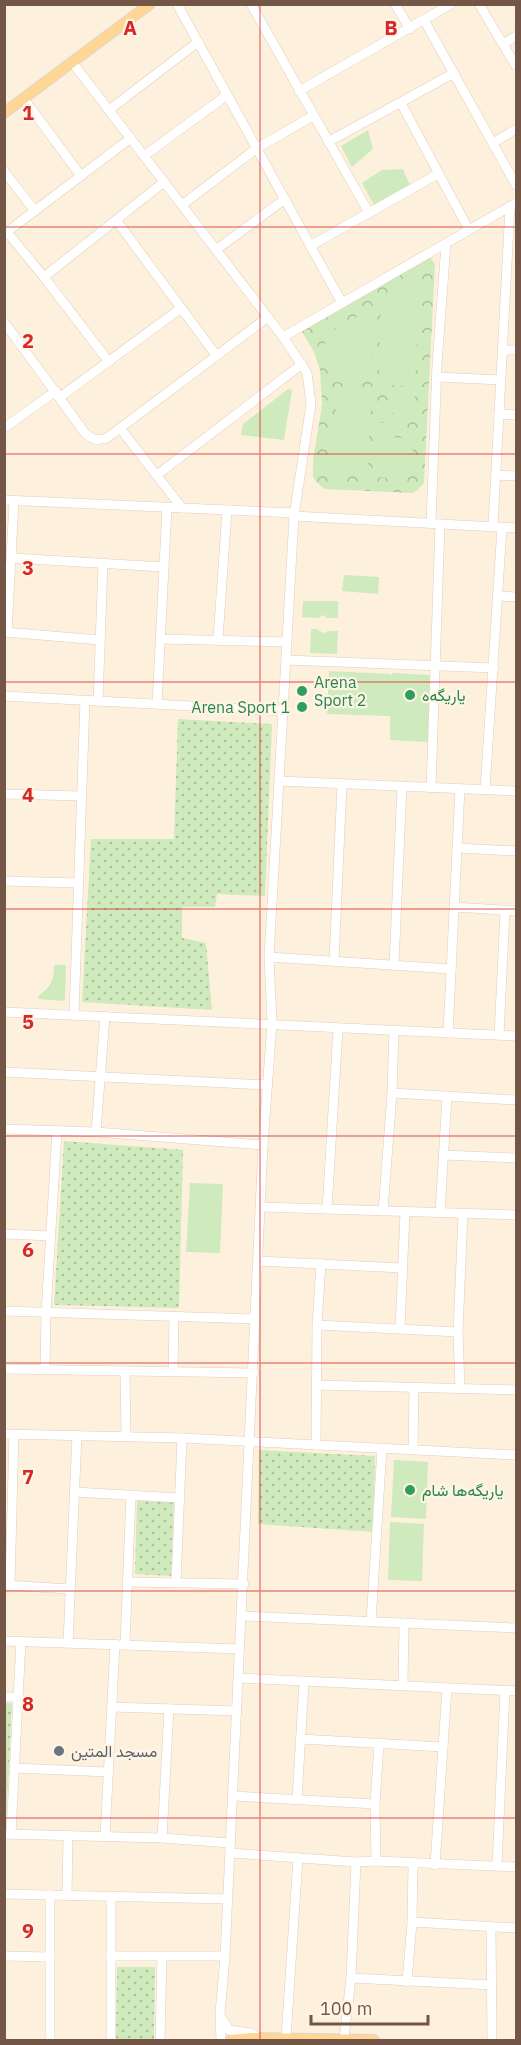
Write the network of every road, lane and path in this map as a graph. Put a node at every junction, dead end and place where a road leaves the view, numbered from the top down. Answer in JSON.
{"nodes":[{"id":1,"x":150,"y":4,"type":"edge"},
{"id":2,"x":177,"y":4,"type":"edge"},
{"id":3,"x":251,"y":4,"type":"edge"},
{"id":4,"x":394,"y":4,"type":"edge"},
{"id":5,"x":451,"y":4,"type":"edge"},
{"id":6,"x":479,"y":4,"type":"edge"},
{"id":7,"x":424,"y":20,"type":"junction"},
{"id":8,"x":410,"y":29,"type":"junction"},
{"id":9,"x":516,"y":36,"type":"edge"},
{"id":10,"x":198,"y":42,"type":"junction"},
{"id":11,"x":503,"y":44,"type":"junction"},
{"id":12,"x":72,"y":62,"type":"junction"},
{"id":13,"x":516,"y":66,"type":"edge"},
{"id":14,"x":454,"y":73,"type":"junction"},
{"id":15,"x":299,"y":91,"type":"junction"},
{"id":16,"x":227,"y":95,"type":"junction"},
{"id":17,"x":24,"y":99,"type":"junction"},
{"id":18,"x":401,"y":103,"type":"junction"},
{"id":19,"x":109,"y":110,"type":"junction"},
{"id":20,"x":4,"y":113,"type":"edge"},
{"id":21,"x":313,"y":116,"type":"junction"},
{"id":22,"x":516,"y":129,"type":"edge"},
{"id":23,"x":131,"y":138,"type":"junction"},
{"id":24,"x":328,"y":142,"type":"junction"},
{"id":25,"x":493,"y":143,"type":"junction"},
{"id":26,"x":256,"y":148,"type":"junction"},
{"id":27,"x":144,"y":156,"type":"junction"},
{"id":28,"x":4,"y":171,"type":"edge"},
{"id":29,"x":438,"y":174,"type":"junction"},
{"id":30,"x":81,"y":176,"type":"junction"},
{"id":31,"x":165,"y":182,"type":"junction"},
{"id":32,"x":516,"y":185,"type":"edge"},
{"id":33,"x":285,"y":200,"type":"junction"},
{"id":34,"x":182,"y":205,"type":"junction"},
{"id":35,"x":513,"y":205,"type":"edge"},
{"id":36,"x":34,"y":211,"type":"junction"},
{"id":37,"x":369,"y":213,"type":"junction"},
{"id":38,"x":116,"y":220,"type":"junction"},
{"id":39,"x":469,"y":230,"type":"junction"},
{"id":40,"x":6,"y":233,"type":"edge"},
{"id":41,"x":446,"y":244,"type":"junction"},
{"id":42,"x":310,"y":246,"type":"junction"},
{"id":43,"x":216,"y":250,"type":"junction"},
{"id":44,"x":44,"y":277,"type":"junction"},
{"id":45,"x":342,"y":303,"type":"junction"},
{"id":46,"x":181,"y":308,"type":"junction"},
{"id":47,"x":268,"y":317,"type":"junction"},
{"id":48,"x":4,"y":322,"type":"edge"},
{"id":49,"x":283,"y":337,"type":"junction"},
{"id":50,"x":502,"y":350,"type":"junction"},
{"id":51,"x":516,"y":350,"type":"edge"},
{"id":52,"x":216,"y":356,"type":"junction"},
{"id":53,"x":109,"y":362,"type":"junction"},
{"id":54,"x":302,"y":364,"type":"junction"},
{"id":55,"x":437,"y":377,"type":"junction"},
{"id":56,"x":501,"y":380,"type":"junction"},
{"id":57,"x":58,"y":394,"type":"junction"},
{"id":58,"x":499,"y":414,"type":"junction"},
{"id":59,"x":516,"y":415,"type":"edge"},
{"id":60,"x":6,"y":424,"type":"edge"},
{"id":61,"x":120,"y":428,"type":"junction"},
{"id":62,"x":157,"y":475,"type":"junction"},
{"id":63,"x":496,"y":475,"type":"junction"},
{"id":64,"x":516,"y":476,"type":"edge"},
{"id":65,"x":9,"y":501,"type":"edge"},
{"id":66,"x":167,"y":508,"type":"junction"},
{"id":67,"x":182,"y":508,"type":"junction"},
{"id":68,"x":227,"y":510,"type":"junction"},
{"id":69,"x":295,"y":514,"type":"junction"},
{"id":70,"x":435,"y":523,"type":"junction"},
{"id":71,"x":498,"y":527,"type":"junction"},
{"id":72,"x":516,"y":528,"type":"edge"},
{"id":73,"x":12,"y":558,"type":"junction"},
{"id":74,"x":103,"y":563,"type":"junction"},
{"id":75,"x":164,"y":567,"type":"junction"},
{"id":76,"x":497,"y":596,"type":"junction"},
{"id":77,"x":516,"y":597,"type":"edge"},
{"id":78,"x":6,"y":632,"type":"edge"},
{"id":79,"x":160,"y":639,"type":"junction"},
{"id":80,"x":218,"y":639,"type":"junction"},
{"id":81,"x":100,"y":640,"type":"junction"},
{"id":82,"x":287,"y":642,"type":"junction"},
{"id":83,"x":286,"y":660,"type":"junction"},
{"id":84,"x":435,"y":665,"type":"junction"},
{"id":85,"x":494,"y":668,"type":"junction"},
{"id":86,"x":4,"y":696,"type":"edge"},
{"id":87,"x":85,"y":700,"type":"junction"},
{"id":88,"x":98,"y":701,"type":"junction"},
{"id":89,"x":157,"y":704,"type":"junction"},
{"id":90,"x":283,"y":711,"type":"junction"},
{"id":91,"x":279,"y":781,"type":"junction"},
{"id":92,"x":342,"y":784,"type":"junction"},
{"id":93,"x":402,"y":786,"type":"junction"},
{"id":94,"x":431,"y":788,"type":"junction"},
{"id":95,"x":459,"y":789,"type":"junction"},
{"id":96,"x":485,"y":790,"type":"junction"},
{"id":97,"x":516,"y":791,"type":"edge"},
{"id":98,"x":4,"y":794,"type":"edge"},
{"id":99,"x":82,"y":796,"type":"junction"},
{"id":100,"x":457,"y":848,"type":"junction"},
{"id":101,"x":516,"y":851,"type":"edge"},
{"id":102,"x":4,"y":880,"type":"edge"},
{"id":103,"x":78,"y":883,"type":"junction"},
{"id":104,"x":454,"y":907,"type":"junction"},
{"id":105,"x":505,"y":911,"type":"junction"},
{"id":106,"x":516,"y":911,"type":"edge"},
{"id":107,"x":269,"y":957,"type":"junction"},
{"id":108,"x":334,"y":961,"type":"junction"},
{"id":109,"x":394,"y":965,"type":"junction"},
{"id":110,"x":451,"y":969,"type":"junction"},
{"id":111,"x":4,"y":1012,"type":"edge"},
{"id":112,"x":74,"y":1015,"type":"junction"},
{"id":113,"x":105,"y":1016,"type":"junction"},
{"id":114,"x":272,"y":1023,"type":"junction"},
{"id":115,"x":338,"y":1029,"type":"junction"},
{"id":116,"x":394,"y":1030,"type":"junction"},
{"id":117,"x":448,"y":1033,"type":"junction"},
{"id":118,"x":498,"y":1035,"type":"junction"},
{"id":119,"x":516,"y":1036,"type":"edge"},
{"id":120,"x":4,"y":1072,"type":"edge"},
{"id":121,"x":100,"y":1077,"type":"junction"},
{"id":122,"x":268,"y":1085,"type":"junction"},
{"id":123,"x":392,"y":1093,"type":"junction"},
{"id":124,"x":447,"y":1096,"type":"junction"},
{"id":125,"x":516,"y":1100,"type":"edge"},
{"id":126,"x":4,"y":1129,"type":"edge"},
{"id":127,"x":57,"y":1131,"type":"junction"},
{"id":128,"x":96,"y":1132,"type":"junction"},
{"id":129,"x":263,"y":1145,"type":"junction"},
{"id":130,"x":443,"y":1155,"type":"junction"},
{"id":131,"x":516,"y":1158,"type":"edge"},
{"id":132,"x":261,"y":1207,"type":"junction"},
{"id":133,"x":327,"y":1209,"type":"junction"},
{"id":134,"x":382,"y":1211,"type":"junction"},
{"id":135,"x":405,"y":1212,"type":"junction"},
{"id":136,"x":440,"y":1213,"type":"junction"},
{"id":137,"x":463,"y":1214,"type":"junction"},
{"id":138,"x":516,"y":1215,"type":"edge"},
{"id":139,"x":4,"y":1234,"type":"edge"},
{"id":140,"x":51,"y":1236,"type":"junction"},
{"id":141,"x":258,"y":1261,"type":"junction"},
{"id":142,"x":321,"y":1263,"type":"junction"},
{"id":143,"x":402,"y":1268,"type":"junction"},
{"id":144,"x":4,"y":1311,"type":"edge"},
{"id":145,"x":46,"y":1313,"type":"junction"},
{"id":146,"x":174,"y":1317,"type":"junction"},
{"id":147,"x":256,"y":1319,"type":"junction"},
{"id":148,"x":317,"y":1325,"type":"junction"},
{"id":149,"x":400,"y":1329,"type":"junction"},
{"id":150,"x":458,"y":1332,"type":"junction"},
{"id":151,"x":4,"y":1369,"type":"edge"},
{"id":152,"x":45,"y":1370,"type":"junction"},
{"id":153,"x":125,"y":1371,"type":"junction"},
{"id":154,"x":172,"y":1372,"type":"junction"},
{"id":155,"x":254,"y":1373,"type":"junction"},
{"id":156,"x":316,"y":1385,"type":"junction"},
{"id":157,"x":414,"y":1387,"type":"junction"},
{"id":158,"x":460,"y":1388,"type":"junction"},
{"id":159,"x":516,"y":1390,"type":"edge"},
{"id":160,"x":9,"y":1434,"type":"edge"},
{"id":161,"x":77,"y":1435,"type":"junction"},
{"id":162,"x":126,"y":1436,"type":"junction"},
{"id":163,"x":182,"y":1438,"type":"junction"},
{"id":164,"x":251,"y":1442,"type":"junction"},
{"id":165,"x":316,"y":1445,"type":"junction"},
{"id":166,"x":382,"y":1448,"type":"junction"},
{"id":167,"x":413,"y":1449,"type":"junction"},
{"id":168,"x":516,"y":1455,"type":"edge"},
{"id":169,"x":74,"y":1492,"type":"junction"},
{"id":170,"x":131,"y":1495,"type":"junction"},
{"id":171,"x":8,"y":1498,"type":"edge"},
{"id":172,"x":180,"y":1498,"type":"junction"},
{"id":173,"x":128,"y":1582,"type":"junction"},
{"id":174,"x":176,"y":1582,"type":"junction"},
{"id":175,"x":244,"y":1584,"type":"junction"},
{"id":176,"x":7,"y":1585,"type":"edge"},
{"id":177,"x":70,"y":1590,"type":"junction"},
{"id":178,"x":242,"y":1616,"type":"junction"},
{"id":179,"x":371,"y":1622,"type":"junction"},
{"id":180,"x":404,"y":1623,"type":"junction"},
{"id":181,"x":516,"y":1628,"type":"edge"},
{"id":182,"x":4,"y":1641,"type":"edge"},
{"id":183,"x":21,"y":1641,"type":"junction"},
{"id":184,"x":68,"y":1643,"type":"junction"},
{"id":185,"x":115,"y":1644,"type":"junction"},
{"id":186,"x":125,"y":1644,"type":"junction"},
{"id":187,"x":240,"y":1649,"type":"junction"},
{"id":188,"x":239,"y":1678,"type":"junction"},
{"id":189,"x":304,"y":1682,"type":"junction"},
{"id":190,"x":403,"y":1686,"type":"junction"},
{"id":191,"x":447,"y":1688,"type":"junction"},
{"id":192,"x":505,"y":1691,"type":"junction"},
{"id":193,"x":516,"y":1691,"type":"edge"},
{"id":194,"x":4,"y":1696,"type":"edge"},
{"id":195,"x":18,"y":1697,"type":"junction"},
{"id":196,"x":112,"y":1707,"type":"junction"},
{"id":197,"x":169,"y":1709,"type":"junction"},
{"id":198,"x":237,"y":1711,"type":"junction"},
{"id":199,"x":301,"y":1739,"type":"junction"},
{"id":200,"x":379,"y":1744,"type":"junction"},
{"id":201,"x":443,"y":1747,"type":"junction"},
{"id":202,"x":14,"y":1768,"type":"junction"},
{"id":203,"x":108,"y":1772,"type":"junction"},
{"id":204,"x":233,"y":1796,"type":"junction"},
{"id":205,"x":297,"y":1799,"type":"junction"},
{"id":206,"x":375,"y":1804,"type":"junction"},
{"id":207,"x":8,"y":1834,"type":"edge"},
{"id":208,"x":68,"y":1835,"type":"junction"},
{"id":209,"x":105,"y":1836,"type":"junction"},
{"id":210,"x":162,"y":1838,"type":"junction"},
{"id":211,"x":231,"y":1843,"type":"junction"},
{"id":212,"x":230,"y":1853,"type":"junction"},
{"id":213,"x":298,"y":1858,"type":"junction"},
{"id":214,"x":376,"y":1861,"type":"junction"},
{"id":215,"x":356,"y":1862,"type":"junction"},
{"id":216,"x":413,"y":1864,"type":"junction"},
{"id":217,"x":435,"y":1865,"type":"junction"},
{"id":218,"x":497,"y":1865,"type":"junction"},
{"id":219,"x":516,"y":1867,"type":"edge"},
{"id":220,"x":4,"y":1894,"type":"edge"},
{"id":221,"x":50,"y":1895,"type":"junction"},
{"id":222,"x":67,"y":1896,"type":"junction"},
{"id":223,"x":111,"y":1896,"type":"junction"},
{"id":224,"x":228,"y":1899,"type":"junction"},
{"id":225,"x":412,"y":1922,"type":"junction"},
{"id":226,"x":491,"y":1927,"type":"junction"},
{"id":227,"x":516,"y":1928,"type":"edge"},
{"id":228,"x":4,"y":1956,"type":"edge"},
{"id":229,"x":111,"y":1956,"type":"junction"},
{"id":230,"x":225,"y":1956,"type":"junction"},
{"id":231,"x":50,"y":1957,"type":"junction"},
{"id":232,"x":162,"y":1957,"type":"junction"},
{"id":233,"x":351,"y":1978,"type":"junction"},
{"id":234,"x":407,"y":1982,"type":"junction"},
{"id":235,"x":492,"y":1985,"type":"junction"},
{"id":236,"x":220,"y":2014,"type":"junction"},
{"id":237,"x":259,"y":2038,"type":"junction"},
{"id":238,"x":286,"y":2038,"type":"junction"},
{"id":239,"x":344,"y":2039,"type":"edge"},
{"id":240,"x":50,"y":2040,"type":"edge"},
{"id":241,"x":111,"y":2040,"type":"edge"},
{"id":242,"x":160,"y":2040,"type":"edge"},
{"id":243,"x":221,"y":2040,"type":"edge"},
{"id":244,"x":231,"y":2040,"type":"edge"},
{"id":245,"x":374,"y":2040,"type":"edge"},
{"id":246,"x":492,"y":2040,"type":"edge"}],
"edges":[{"from":1,"to":12,"type":"main road"},
{"from":2,"to":10,"type":"street"},
{"from":3,"to":15,"type":"street"},
{"from":4,"to":8,"type":"street"},
{"from":5,"to":7,"type":"street"},
{"from":6,"to":11,"type":"street"},
{"from":7,"to":8,"type":"street"},
{"from":7,"to":14,"type":"street"},
{"from":8,"to":15,"type":"street"},
{"from":9,"to":11,"type":"street"},
{"from":10,"to":16,"type":"street"},
{"from":10,"to":19,"type":"street"},
{"from":11,"to":13,"type":"street"},
{"from":12,"to":17,"type":"main road"},
{"from":12,"to":19,"type":"street"},
{"from":14,"to":18,"type":"street"},
{"from":14,"to":25,"type":"street"},
{"from":15,"to":21,"type":"street"},
{"from":16,"to":26,"type":"street"},
{"from":16,"to":27,"type":"street"},
{"from":17,"to":20,"type":"main road"},
{"from":17,"to":30,"type":"street"},
{"from":18,"to":24,"type":"street"},
{"from":18,"to":29,"type":"street"},
{"from":19,"to":23,"type":"street"},
{"from":21,"to":24,"type":"street"},
{"from":21,"to":26,"type":"street"},
{"from":22,"to":25,"type":"street"},
{"from":23,"to":27,"type":"street"},
{"from":23,"to":30,"type":"street"},
{"from":24,"to":37,"type":"street"},
{"from":25,"to":32,"type":"street"},
{"from":26,"to":33,"type":"street"},
{"from":26,"to":34,"type":"street"},
{"from":27,"to":31,"type":"street"},
{"from":28,"to":36,"type":"street"},
{"from":29,"to":37,"type":"street"},
{"from":29,"to":39,"type":"street"},
{"from":30,"to":36,"type":"street"},
{"from":31,"to":34,"type":"street"},
{"from":31,"to":38,"type":"street"},
{"from":33,"to":42,"type":"street"},
{"from":33,"to":43,"type":"street"},
{"from":34,"to":43,"type":"street"},
{"from":35,"to":39,"type":"street"},
{"from":35,"to":50,"type":"street"},
{"from":36,"to":40,"type":"street"},
{"from":37,"to":42,"type":"street"},
{"from":38,"to":44,"type":"street"},
{"from":38,"to":46,"type":"street"},
{"from":39,"to":41,"type":"street"},
{"from":40,"to":44,"type":"street"},
{"from":41,"to":45,"type":"street"},
{"from":41,"to":55,"type":"street"},
{"from":42,"to":45,"type":"street"},
{"from":43,"to":47,"type":"street"},
{"from":44,"to":53,"type":"street"},
{"from":45,"to":49,"type":"street"},
{"from":46,"to":52,"type":"street"},
{"from":46,"to":53,"type":"street"},
{"from":47,"to":49,"type":"street"},
{"from":47,"to":52,"type":"street"},
{"from":48,"to":57,"type":"street"},
{"from":49,"to":54,"type":"street"},
{"from":50,"to":51,"type":"street"},
{"from":50,"to":56,"type":"street"},
{"from":52,"to":61,"type":"street"},
{"from":53,"to":57,"type":"street"},
{"from":54,"to":62,"type":"street"},
{"from":54,"to":69,"type":"street"},
{"from":55,"to":56,"type":"street"},
{"from":55,"to":70,"type":"street"},
{"from":56,"to":58,"type":"street"},
{"from":57,"to":60,"type":"street"},
{"from":57,"to":61,"type":"street"},
{"from":58,"to":59,"type":"street"},
{"from":58,"to":63,"type":"street"},
{"from":61,"to":62,"type":"street"},
{"from":62,"to":67,"type":"street"},
{"from":63,"to":64,"type":"street"},
{"from":63,"to":71,"type":"street"},
{"from":65,"to":66,"type":"street"},
{"from":65,"to":73,"type":"street"},
{"from":66,"to":67,"type":"street"},
{"from":66,"to":75,"type":"street"},
{"from":67,"to":68,"type":"street"},
{"from":68,"to":69,"type":"street"},
{"from":68,"to":80,"type":"street"},
{"from":69,"to":70,"type":"street"},
{"from":69,"to":82,"type":"street"},
{"from":70,"to":71,"type":"street"},
{"from":70,"to":84,"type":"street"},
{"from":71,"to":72,"type":"street"},
{"from":71,"to":76,"type":"street"},
{"from":73,"to":74,"type":"street"},
{"from":73,"to":78,"type":"street"},
{"from":74,"to":75,"type":"street"},
{"from":74,"to":81,"type":"street"},
{"from":75,"to":79,"type":"street"},
{"from":76,"to":77,"type":"street"},
{"from":76,"to":85,"type":"street"},
{"from":78,"to":81,"type":"street"},
{"from":79,"to":80,"type":"street"},
{"from":79,"to":89,"type":"street"},
{"from":80,"to":82,"type":"street"},
{"from":81,"to":88,"type":"street"},
{"from":82,"to":83,"type":"street"},
{"from":83,"to":84,"type":"street"},
{"from":83,"to":90,"type":"street"},
{"from":84,"to":85,"type":"street"},
{"from":84,"to":94,"type":"street"},
{"from":85,"to":96,"type":"street"},
{"from":86,"to":87,"type":"street"},
{"from":87,"to":88,"type":"street"},
{"from":87,"to":99,"type":"street"},
{"from":88,"to":89,"type":"street"},
{"from":89,"to":90,"type":"street"},
{"from":90,"to":91,"type":"street"},
{"from":91,"to":92,"type":"street"},
{"from":91,"to":107,"type":"street"},
{"from":92,"to":93,"type":"street"},
{"from":92,"to":108,"type":"street"},
{"from":93,"to":94,"type":"street"},
{"from":93,"to":109,"type":"street"},
{"from":94,"to":95,"type":"street"},
{"from":95,"to":96,"type":"street"},
{"from":95,"to":100,"type":"street"},
{"from":96,"to":97,"type":"street"},
{"from":98,"to":99,"type":"street"},
{"from":99,"to":103,"type":"street"},
{"from":100,"to":101,"type":"street"},
{"from":100,"to":104,"type":"street"},
{"from":102,"to":103,"type":"street"},
{"from":103,"to":112,"type":"street"},
{"from":104,"to":105,"type":"street"},
{"from":104,"to":110,"type":"street"},
{"from":105,"to":106,"type":"street"},
{"from":105,"to":118,"type":"street"},
{"from":107,"to":108,"type":"street"},
{"from":107,"to":114,"type":"street"},
{"from":108,"to":109,"type":"street"},
{"from":109,"to":110,"type":"street"},
{"from":110,"to":117,"type":"street"},
{"from":111,"to":112,"type":"street"},
{"from":112,"to":113,"type":"street"},
{"from":113,"to":114,"type":"street"},
{"from":113,"to":121,"type":"street"},
{"from":114,"to":115,"type":"street"},
{"from":114,"to":122,"type":"street"},
{"from":115,"to":116,"type":"street"},
{"from":115,"to":133,"type":"street"},
{"from":116,"to":117,"type":"street"},
{"from":116,"to":123,"type":"street"},
{"from":117,"to":118,"type":"street"},
{"from":118,"to":119,"type":"street"},
{"from":120,"to":121,"type":"street"},
{"from":121,"to":122,"type":"street"},
{"from":121,"to":128,"type":"street"},
{"from":122,"to":129,"type":"street"},
{"from":123,"to":124,"type":"street"},
{"from":123,"to":134,"type":"street"},
{"from":124,"to":125,"type":"street"},
{"from":124,"to":130,"type":"street"},
{"from":126,"to":127,"type":"street"},
{"from":127,"to":128,"type":"street"},
{"from":127,"to":140,"type":"street"},
{"from":128,"to":129,"type":"street"},
{"from":129,"to":132,"type":"street"},
{"from":130,"to":131,"type":"street"},
{"from":130,"to":136,"type":"street"},
{"from":132,"to":133,"type":"street"},
{"from":132,"to":141,"type":"street"},
{"from":133,"to":134,"type":"street"},
{"from":134,"to":135,"type":"street"},
{"from":135,"to":136,"type":"street"},
{"from":135,"to":143,"type":"street"},
{"from":136,"to":137,"type":"street"},
{"from":137,"to":138,"type":"street"},
{"from":137,"to":150,"type":"street"},
{"from":139,"to":140,"type":"street"},
{"from":140,"to":145,"type":"street"},
{"from":141,"to":142,"type":"street"},
{"from":141,"to":147,"type":"street"},
{"from":142,"to":143,"type":"street"},
{"from":142,"to":148,"type":"street"},
{"from":143,"to":149,"type":"street"},
{"from":144,"to":145,"type":"street"},
{"from":145,"to":146,"type":"street"},
{"from":145,"to":152,"type":"street"},
{"from":146,"to":147,"type":"street"},
{"from":146,"to":154,"type":"street"},
{"from":147,"to":155,"type":"street"},
{"from":148,"to":149,"type":"street"},
{"from":148,"to":156,"type":"street"},
{"from":149,"to":150,"type":"street"},
{"from":150,"to":158,"type":"street"},
{"from":151,"to":152,"type":"street"},
{"from":152,"to":153,"type":"street"},
{"from":153,"to":154,"type":"street"},
{"from":153,"to":162,"type":"street"},
{"from":154,"to":155,"type":"street"},
{"from":155,"to":164,"type":"street"},
{"from":156,"to":157,"type":"street"},
{"from":156,"to":165,"type":"street"},
{"from":157,"to":158,"type":"street"},
{"from":157,"to":167,"type":"street"},
{"from":158,"to":159,"type":"street"},
{"from":160,"to":161,"type":"street"},
{"from":160,"to":171,"type":"street"},
{"from":161,"to":162,"type":"street"},
{"from":161,"to":169,"type":"street"},
{"from":162,"to":163,"type":"street"},
{"from":163,"to":164,"type":"street"},
{"from":163,"to":172,"type":"street"},
{"from":164,"to":165,"type":"street"},
{"from":164,"to":175,"type":"street"},
{"from":165,"to":166,"type":"street"},
{"from":166,"to":167,"type":"street"},
{"from":166,"to":179,"type":"street"},
{"from":167,"to":168,"type":"street"},
{"from":169,"to":170,"type":"street"},
{"from":169,"to":177,"type":"street"},
{"from":170,"to":172,"type":"street"},
{"from":170,"to":173,"type":"street"},
{"from":171,"to":176,"type":"street"},
{"from":172,"to":174,"type":"street"},
{"from":173,"to":174,"type":"street"},
{"from":173,"to":186,"type":"street"},
{"from":174,"to":175,"type":"street"},
{"from":175,"to":178,"type":"street"},
{"from":176,"to":177,"type":"street"},
{"from":177,"to":184,"type":"street"},
{"from":178,"to":179,"type":"street"},
{"from":178,"to":187,"type":"street"},
{"from":179,"to":180,"type":"street"},
{"from":180,"to":181,"type":"street"},
{"from":180,"to":190,"type":"street"},
{"from":182,"to":183,"type":"street"},
{"from":183,"to":184,"type":"street"},
{"from":183,"to":195,"type":"street"},
{"from":184,"to":185,"type":"street"},
{"from":185,"to":186,"type":"street"},
{"from":185,"to":196,"type":"street"},
{"from":186,"to":187,"type":"street"},
{"from":187,"to":188,"type":"street"},
{"from":188,"to":189,"type":"street"},
{"from":188,"to":198,"type":"street"},
{"from":189,"to":190,"type":"street"},
{"from":189,"to":199,"type":"street"},
{"from":190,"to":191,"type":"street"},
{"from":191,"to":192,"type":"street"},
{"from":191,"to":201,"type":"street"},
{"from":192,"to":193,"type":"street"},
{"from":192,"to":218,"type":"street"},
{"from":194,"to":195,"type":"street"},
{"from":195,"to":202,"type":"street"},
{"from":196,"to":197,"type":"street"},
{"from":196,"to":203,"type":"street"},
{"from":197,"to":198,"type":"street"},
{"from":197,"to":210,"type":"street"},
{"from":198,"to":204,"type":"street"},
{"from":199,"to":200,"type":"street"},
{"from":199,"to":205,"type":"street"},
{"from":200,"to":201,"type":"street"},
{"from":200,"to":206,"type":"street"},
{"from":201,"to":217,"type":"street"},
{"from":202,"to":203,"type":"street"},
{"from":202,"to":207,"type":"street"},
{"from":203,"to":209,"type":"street"},
{"from":204,"to":205,"type":"street"},
{"from":204,"to":211,"type":"street"},
{"from":205,"to":206,"type":"street"},
{"from":206,"to":214,"type":"street"},
{"from":207,"to":208,"type":"street"},
{"from":208,"to":209,"type":"street"},
{"from":208,"to":222,"type":"street"},
{"from":209,"to":210,"type":"street"},
{"from":210,"to":211,"type":"street"},
{"from":211,"to":212,"type":"street"},
{"from":212,"to":213,"type":"street"},
{"from":212,"to":224,"type":"street"},
{"from":213,"to":215,"type":"street"},
{"from":213,"to":238,"type":"street"},
{"from":214,"to":215,"type":"street"},
{"from":214,"to":216,"type":"street"},
{"from":215,"to":233,"type":"street"},
{"from":216,"to":217,"type":"street"},
{"from":216,"to":225,"type":"street"},
{"from":217,"to":218,"type":"street"},
{"from":218,"to":219,"type":"street"},
{"from":220,"to":221,"type":"street"},
{"from":221,"to":222,"type":"street"},
{"from":221,"to":231,"type":"street"},
{"from":222,"to":223,"type":"street"},
{"from":223,"to":224,"type":"street"},
{"from":223,"to":229,"type":"street"},
{"from":224,"to":230,"type":"street"},
{"from":225,"to":226,"type":"street"},
{"from":225,"to":234,"type":"street"},
{"from":226,"to":227,"type":"street"},
{"from":226,"to":235,"type":"street"},
{"from":228,"to":231,"type":"street"},
{"from":229,"to":232,"type":"street"},
{"from":229,"to":241,"type":"street"},
{"from":230,"to":232,"type":"street"},
{"from":230,"to":236,"type":"street"},
{"from":231,"to":240,"type":"street"},
{"from":232,"to":242,"type":"street"},
{"from":233,"to":234,"type":"street"},
{"from":233,"to":239,"type":"street"},
{"from":234,"to":235,"type":"street"},
{"from":235,"to":246,"type":"street"},
{"from":236,"to":237,"type":"street"},
{"from":236,"to":243,"type":"street"},
{"from":237,"to":238,"type":"main road"},
{"from":237,"to":244,"type":"main road"},
{"from":238,"to":239,"type":"main road"},
{"from":239,"to":245,"type":"main road"}]}
